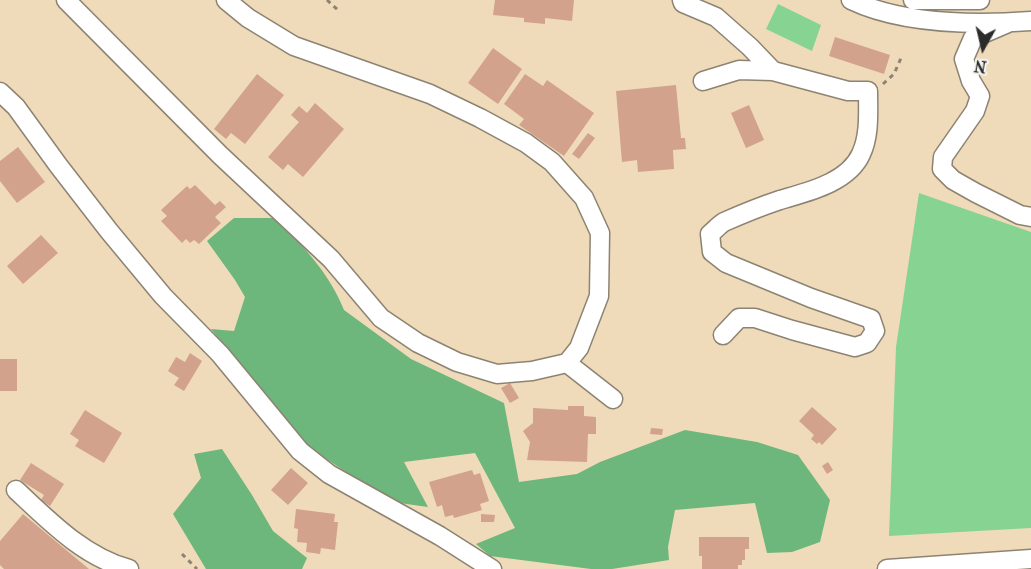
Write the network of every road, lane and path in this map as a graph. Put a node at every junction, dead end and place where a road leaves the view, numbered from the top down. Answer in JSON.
{"nodes":[{"id":1,"x":66,"y":0,"type":"edge"},
{"id":2,"x":226,"y":0,"type":"edge"},
{"id":3,"x":327,"y":0,"type":"edge"},
{"id":4,"x":682,"y":0,"type":"edge"},
{"id":5,"x":851,"y":0,"type":"edge"},
{"id":6,"x":913,"y":0,"type":"edge"},
{"id":7,"x":980,"y":0,"type":"edge"},
{"id":8,"x":338,"y":10,"type":"dead end"},
{"id":9,"x":1031,"y":21,"type":"edge"},
{"id":10,"x":1008,"y":23,"type":"junction"},
{"id":11,"x":901,"y":58,"type":"dead end"},
{"id":12,"x":773,"y":71,"type":"junction"},
{"id":13,"x":704,"y":81,"type":"dead end"},
{"id":14,"x":868,"y":91,"type":"junction"},
{"id":15,"x":0,"y":92,"type":"edge"},
{"id":16,"x":1031,"y":218,"type":"edge"},
{"id":17,"x":723,"y":335,"type":"dead end"},
{"id":18,"x":567,"y":363,"type":"junction"},
{"id":19,"x":613,"y":399,"type":"dead end"},
{"id":20,"x":16,"y":490,"type":"dead end"},
{"id":21,"x":182,"y":554,"type":"dead end"},
{"id":22,"x":1031,"y":559,"type":"edge"},
{"id":23,"x":129,"y":569,"type":"edge"},
{"id":24,"x":197,"y":569,"type":"edge"},
{"id":25,"x":492,"y":569,"type":"edge"},
{"id":26,"x":887,"y":569,"type":"edge"}],
"edges":[{"from":1,"to":18,"type":"street"},
{"from":2,"to":18,"type":"street"},
{"from":3,"to":8,"type":"path"},
{"from":4,"to":12,"type":"street"},
{"from":5,"to":10,"type":"street"},
{"from":6,"to":7,"type":"street"},
{"from":9,"to":10,"type":"street"},
{"from":10,"to":16,"type":"street"},
{"from":11,"to":14,"type":"path"},
{"from":12,"to":13,"type":"street"},
{"from":12,"to":14,"type":"street"},
{"from":14,"to":17,"type":"street"},
{"from":15,"to":25,"type":"street"},
{"from":18,"to":19,"type":"street"},
{"from":20,"to":23,"type":"street"},
{"from":21,"to":24,"type":"path"},
{"from":22,"to":26,"type":"street"}]}
